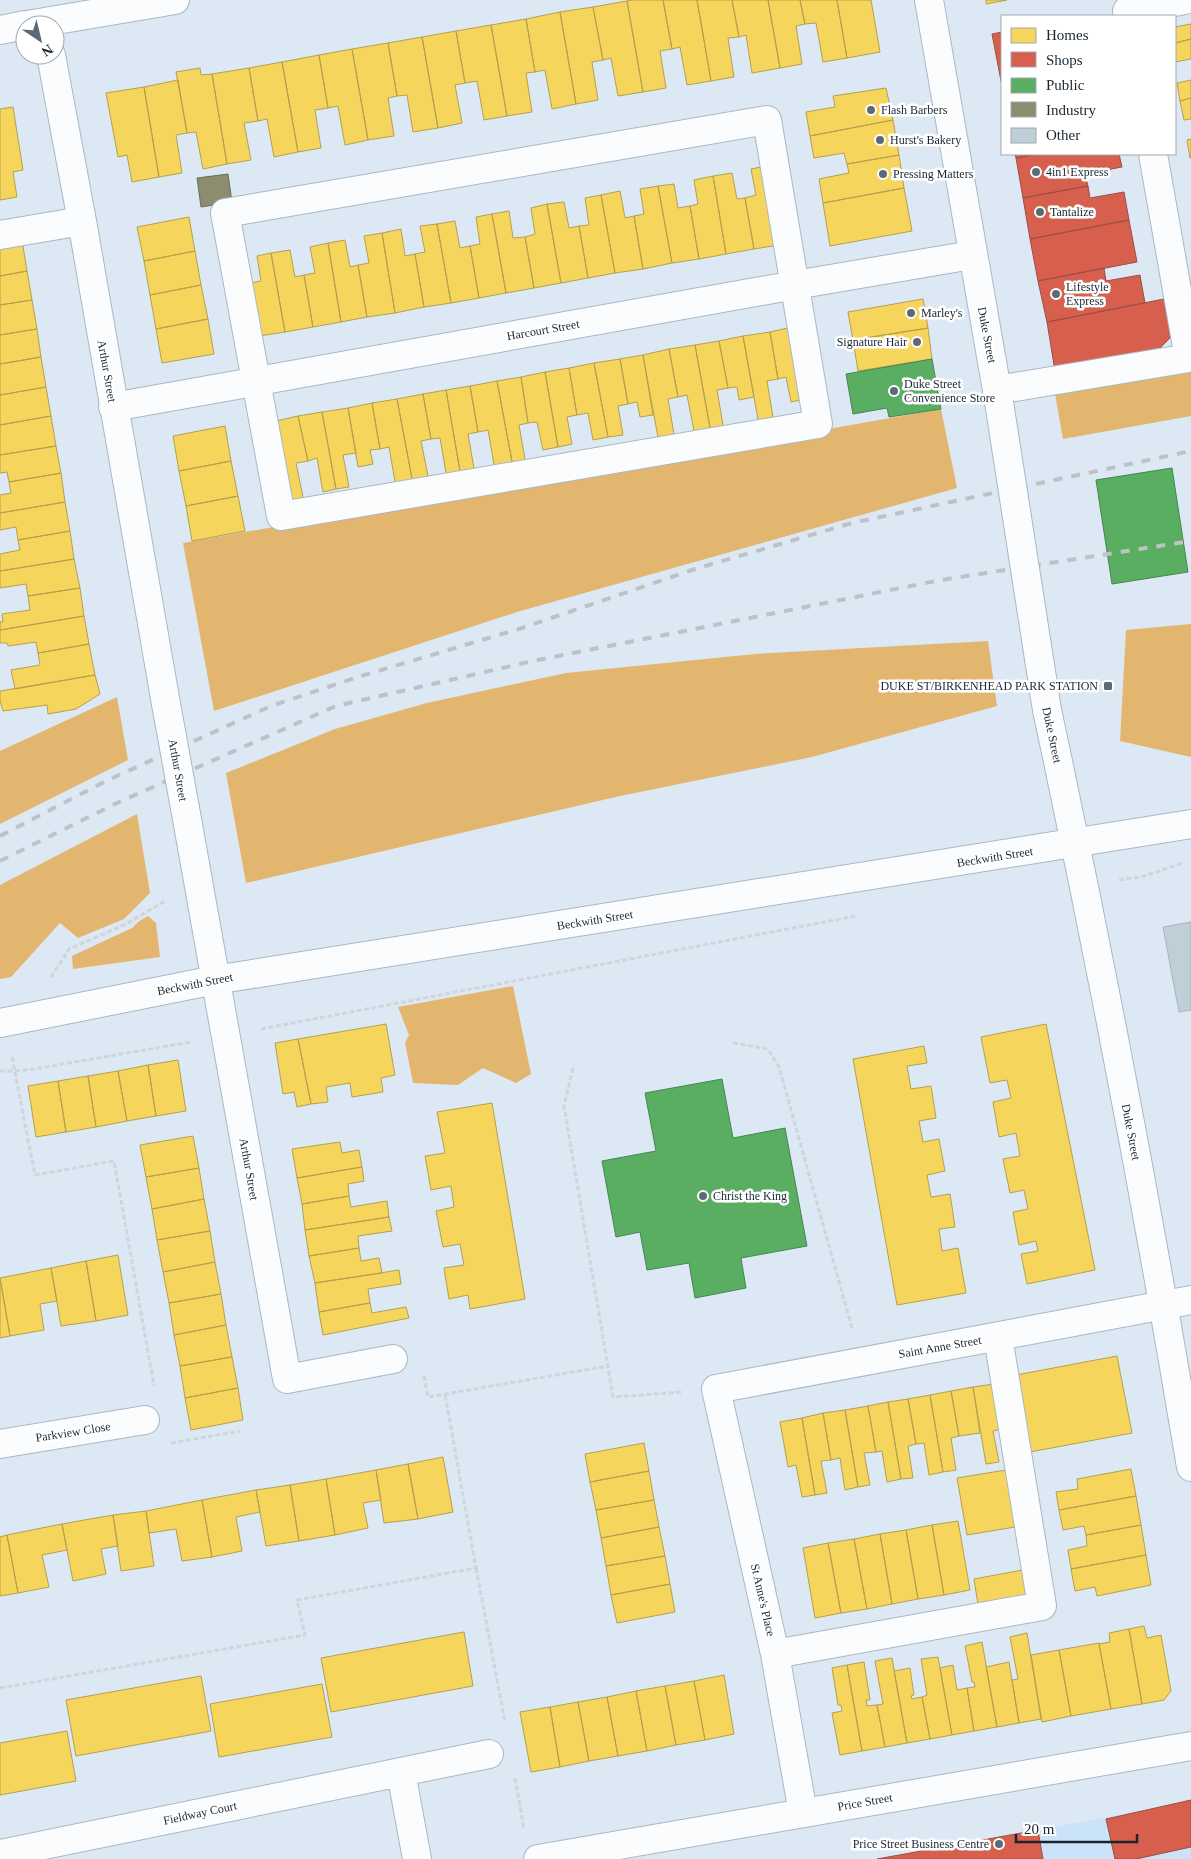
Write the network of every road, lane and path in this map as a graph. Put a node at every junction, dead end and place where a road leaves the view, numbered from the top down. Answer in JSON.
{"nodes":[{"id":1,"x":175,"y":0,"type":"edge"},
{"id":2,"x":929,"y":0,"type":"edge"},
{"id":3,"x":1185,"y":0,"type":"edge"},
{"id":4,"x":1128,"y":15,"type":"edge"},
{"id":5,"x":65,"y":19,"type":"edge"},
{"id":6,"x":15,"y":27,"type":"edge"},
{"id":7,"x":0,"y":30,"type":"edge"},
{"id":8,"x":53,"y":65,"type":"edge"},
{"id":9,"x":1153,"y":155,"type":"edge"},
{"id":10,"x":82,"y":221,"type":"junction"},
{"id":11,"x":0,"y":235,"type":"edge"},
{"id":12,"x":972,"y":255,"type":"junction"},
{"id":13,"x":795,"y":285,"type":"junction"},
{"id":14,"x":256,"y":381,"type":"junction"},
{"id":15,"x":998,"y":396,"type":"junction"},
{"id":16,"x":113,"y":407,"type":"junction"},
{"id":17,"x":1191,"y":824,"type":"edge"},
{"id":18,"x":1076,"y":844,"type":"junction"},
{"id":19,"x":1191,"y":861,"type":"edge"},
{"id":20,"x":198,"y":882,"type":"junction"},
{"id":21,"x":1084,"y":886,"type":"junction"},
{"id":22,"x":864,"y":914,"type":"dead end"},
{"id":23,"x":215,"y":980,"type":"junction"},
{"id":24,"x":10,"y":1021,"type":"edge"},
{"id":25,"x":225,"y":1036,"type":"junction"},
{"id":26,"x":733,"y":1043,"type":"dead end"},
{"id":27,"x":573,"y":1068,"type":"dead end"},
{"id":28,"x":0,"y":1071,"type":"edge"},
{"id":29,"x":14,"y":1071,"type":"junction"},
{"id":30,"x":1191,"y":1300,"type":"edge"},
{"id":31,"x":1164,"y":1306,"type":"junction"},
{"id":32,"x":998,"y":1337,"type":"junction"},
{"id":33,"x":393,"y":1360,"type":"joint"},
{"id":34,"x":861,"y":1361,"type":"junction"},
{"id":35,"x":608,"y":1366,"type":"junction"},
{"id":36,"x":716,"y":1389,"type":"junction"},
{"id":37,"x":445,"y":1394,"type":"junction"},
{"id":38,"x":152,"y":1419,"type":"junction"},
{"id":39,"x":240,"y":1431,"type":"dead end"},
{"id":40,"x":0,"y":1444,"type":"edge"},
{"id":41,"x":1191,"y":1467,"type":"edge"},
{"id":42,"x":476,"y":1568,"type":"junction"},
{"id":43,"x":775,"y":1654,"type":"junction"},
{"id":44,"x":0,"y":1688,"type":"edge"},
{"id":45,"x":506,"y":1728,"type":"dead end"},
{"id":46,"x":1191,"y":1746,"type":"edge"},
{"id":47,"x":489,"y":1754,"type":"dead end"},
{"id":48,"x":401,"y":1772,"type":"junction"},
{"id":49,"x":514,"y":1775,"type":"dead end"},
{"id":50,"x":803,"y":1813,"type":"junction"},
{"id":51,"x":525,"y":1831,"type":"dead end"},
{"id":52,"x":0,"y":1854,"type":"edge"},
{"id":53,"x":417,"y":1859,"type":"edge"},
{"id":54,"x":538,"y":1859,"type":"edge"}],
"edges":[{"from":1,"to":5,"type":"street"},
{"from":2,"to":12,"type":"street","name":"Duke Street"},
{"from":3,"to":4,"type":"street"},
{"from":6,"to":7,"type":"street"},
{"from":8,"to":10,"type":"street","name":"Arthur Street"},
{"from":9,"to":15,"type":"street"},
{"from":10,"to":11,"type":"street"},
{"from":10,"to":16,"type":"street","name":"Arthur Street"},
{"from":12,"to":13,"type":"street","name":"Harcourt Street"},
{"from":12,"to":15,"type":"street","name":"Duke Street"},
{"from":13,"to":14,"type":"street","name":"Harcourt Street"},
{"from":13,"to":14,"type":"street"},
{"from":13,"to":14,"type":"street"},
{"from":14,"to":16,"type":"street","name":"Harcourt Street"},
{"from":15,"to":18,"type":"street","name":"Duke Street","bridge":true},
{"from":16,"to":20,"type":"street","name":"Arthur Street","bridge":true},
{"from":17,"to":18,"type":"street","name":"Beckwith Street"},
{"from":18,"to":21,"type":"street","name":"Duke Street"},
{"from":18,"to":23,"type":"street","name":"Beckwith Street"},
{"from":19,"to":21,"type":"path"},
{"from":20,"to":23,"type":"street","name":"Arthur Street"},
{"from":20,"to":24,"type":"path"},
{"from":21,"to":31,"type":"street","name":"Duke Street"},
{"from":22,"to":25,"type":"path"},
{"from":23,"to":24,"type":"street","name":"Beckwith Street"},
{"from":23,"to":25,"type":"street","name":"Arthur Street"},
{"from":24,"to":29,"type":"path"},
{"from":25,"to":29,"type":"path"},
{"from":25,"to":33,"type":"street","name":"Arthur Street"},
{"from":26,"to":34,"type":"path"},
{"from":27,"to":35,"type":"path"},
{"from":28,"to":29,"type":"path"},
{"from":29,"to":38,"type":"path"},
{"from":30,"to":31,"type":"street","name":"Saint Anne Street"},
{"from":31,"to":32,"type":"street","name":"Saint Anne Street"},
{"from":31,"to":41,"type":"street","name":"Duke Street"},
{"from":32,"to":34,"type":"street","name":"Saint Anne Street"},
{"from":32,"to":43,"type":"street"},
{"from":33,"to":37,"type":"path"},
{"from":34,"to":36,"type":"street","name":"Saint Anne Street"},
{"from":35,"to":36,"type":"path"},
{"from":35,"to":37,"type":"path"},
{"from":36,"to":43,"type":"street","name":"St Anne's Place"},
{"from":37,"to":42,"type":"path"},
{"from":38,"to":39,"type":"path"},
{"from":38,"to":40,"type":"street","name":"Parkview Close"},
{"from":42,"to":44,"type":"path"},
{"from":42,"to":45,"type":"path"},
{"from":43,"to":50,"type":"street","name":"St Anne's Place"},
{"from":46,"to":50,"type":"street","name":"Price Street"},
{"from":47,"to":48,"type":"street","name":"Fieldway Court"},
{"from":48,"to":52,"type":"street","name":"Fieldway Court"},
{"from":48,"to":53,"type":"street"},
{"from":49,"to":51,"type":"path"},
{"from":50,"to":54,"type":"street","name":"Price Street"}]}
